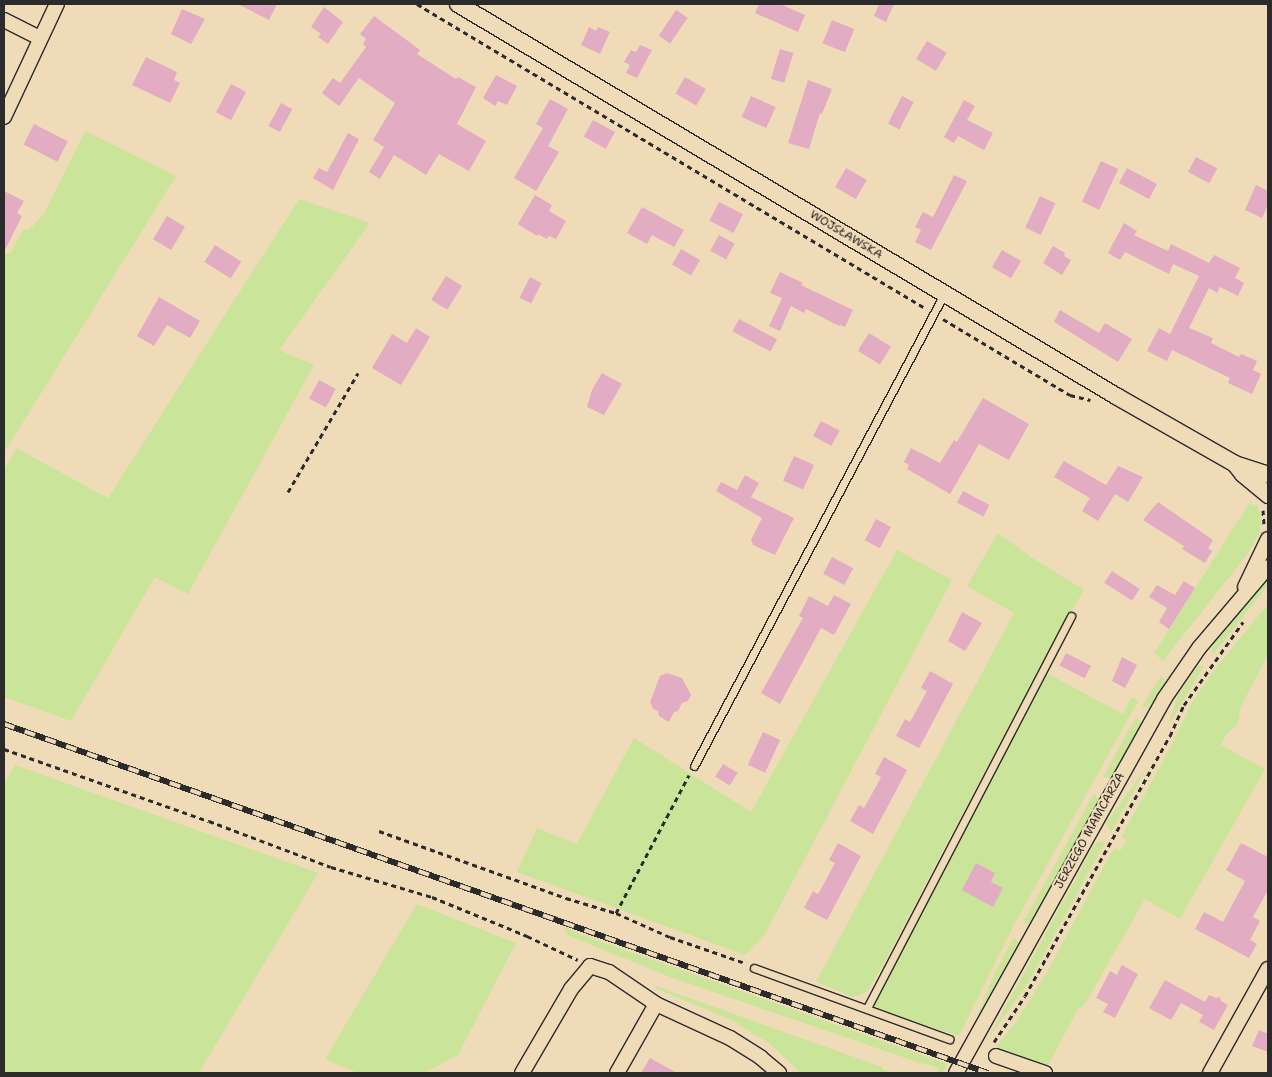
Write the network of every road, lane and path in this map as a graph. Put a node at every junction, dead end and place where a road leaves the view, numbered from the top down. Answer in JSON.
{"nodes":[{"id":1,"x":57,"y":4,"type":"edge"},
{"id":2,"x":417,"y":4,"type":"edge"},
{"id":3,"x":458,"y":4,"type":"edge"},
{"id":4,"x":4,"y":20,"type":"edge"},
{"id":5,"x":40,"y":38,"type":"junction"},
{"id":6,"x":4,"y":117,"type":"edge"},
{"id":7,"x":944,"y":294,"type":"junction"},
{"id":8,"x":934,"y":314,"type":"junction"},
{"id":9,"x":358,"y":373,"type":"dead end"},
{"id":10,"x":1098,"y":402,"type":"dead end"},
{"id":11,"x":1235,"y":464,"type":"junction"},
{"id":12,"x":1268,"y":475,"type":"edge"},
{"id":13,"x":288,"y":492,"type":"dead end"},
{"id":14,"x":1264,"y":499,"type":"edge"},
{"id":15,"x":1265,"y":536,"type":"edge"},
{"id":16,"x":1268,"y":567,"type":"edge"},
{"id":17,"x":1239,"y":599,"type":"junction"},
{"id":18,"x":1071,"y":616,"type":"dead end"},
{"id":19,"x":1246,"y":617,"type":"dead end"},
{"id":20,"x":4,"y":749,"type":"edge"},
{"id":21,"x":694,"y":766,"type":"joint"},
{"id":22,"x":379,"y":831,"type":"dead end"},
{"id":23,"x":616,"y":913,"type":"junction"},
{"id":24,"x":590,"y":966,"type":"junction"},
{"id":25,"x":754,"y":968,"type":"joint"},
{"id":26,"x":1268,"y":969,"type":"edge"},
{"id":27,"x":656,"y":1004,"type":"junction"},
{"id":28,"x":866,"y":1008,"type":"junction"},
{"id":29,"x":948,"y":1039,"type":"dead end"},
{"id":30,"x":994,"y":1050,"type":"joint"},
{"id":31,"x":522,"y":1073,"type":"edge"},
{"id":32,"x":617,"y":1073,"type":"edge"},
{"id":33,"x":779,"y":1073,"type":"edge"},
{"id":34,"x":956,"y":1073,"type":"edge"},
{"id":35,"x":1045,"y":1073,"type":"edge"},
{"id":36,"x":1210,"y":1073,"type":"edge"}],
"edges":[{"from":1,"to":5,"type":"street"},
{"from":2,"to":8,"type":"path"},
{"from":3,"to":7,"type":"street","name":"WOJSŁAWSKA"},
{"from":4,"to":5,"type":"street"},
{"from":5,"to":6,"type":"street"},
{"from":7,"to":8,"type":"lane"},
{"from":7,"to":11,"type":"street","name":"WOJSŁAWSKA"},
{"from":8,"to":10,"type":"path"},
{"from":8,"to":21,"type":"lane"},
{"from":9,"to":13,"type":"path"},
{"from":11,"to":12,"type":"street","name":"WOJSŁAWSKA"},
{"from":11,"to":14,"type":"street","name":"WOJSŁAWSKA"},
{"from":14,"to":15,"type":"path"},
{"from":15,"to":17,"type":"street","name":"JERZEGO MAMCARZA"},
{"from":16,"to":17,"type":"street","name":"JERZEGO MAMCARZA"},
{"from":17,"to":34,"type":"street","name":"JERZEGO MAMCARZA"},
{"from":18,"to":28,"type":"lane"},
{"from":19,"to":30,"type":"path"},
{"from":20,"to":24,"type":"path"},
{"from":21,"to":23,"type":"path"},
{"from":22,"to":23,"type":"path"},
{"from":23,"to":25,"type":"path"},
{"from":24,"to":27,"type":"street"},
{"from":24,"to":31,"type":"street"},
{"from":25,"to":28,"type":"lane"},
{"from":26,"to":36,"type":"street"},
{"from":27,"to":32,"type":"street"},
{"from":27,"to":33,"type":"street"},
{"from":28,"to":29,"type":"lane"},
{"from":30,"to":35,"type":"street"}]}
